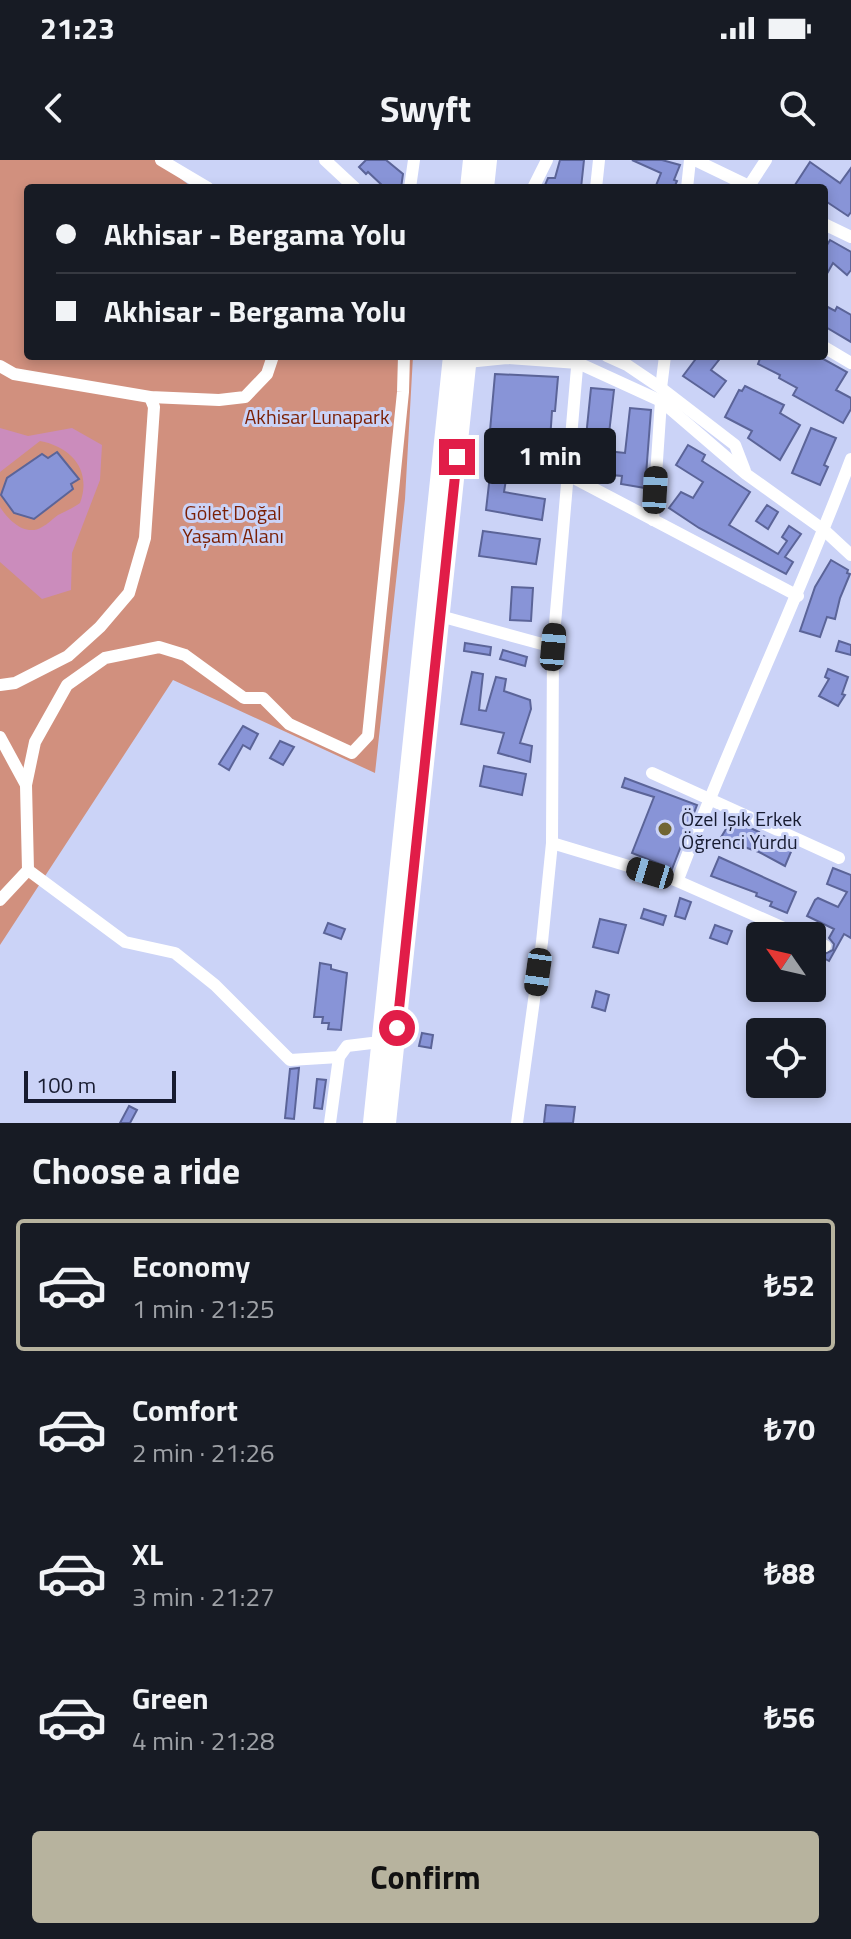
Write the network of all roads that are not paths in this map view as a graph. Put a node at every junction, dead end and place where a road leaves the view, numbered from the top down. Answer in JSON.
{"nodes":[{"id":1,"x":161,"y":160,"type":"edge"},
{"id":2,"x":325,"y":160,"type":"edge"},
{"id":3,"x":414,"y":160,"type":"edge"},
{"id":4,"x":472,"y":160,"type":"edge"},
{"id":5,"x":488,"y":160,"type":"edge"},
{"id":6,"x":547,"y":160,"type":"edge"},
{"id":7,"x":599,"y":160,"type":"edge"},
{"id":8,"x":693,"y":160,"type":"edge"},
{"id":9,"x":766,"y":160,"type":"edge"},
{"id":10,"x":201,"y":184,"type":"edge"},
{"id":11,"x":351,"y":184,"type":"edge"},
{"id":12,"x":411,"y":184,"type":"edge"},
{"id":13,"x":469,"y":184,"type":"edge"},
{"id":14,"x":485,"y":184,"type":"edge"},
{"id":15,"x":535,"y":184,"type":"edge"},
{"id":16,"x":596,"y":184,"type":"edge"},
{"id":17,"x":688,"y":184,"type":"edge"},
{"id":18,"x":745,"y":184,"type":"edge"},
{"id":19,"x":753,"y":184,"type":"edge"},
{"id":20,"x":828,"y":226,"type":"edge"},
{"id":21,"x":851,"y":237,"type":"edge"},
{"id":22,"x":828,"y":349,"type":"edge"},
{"id":23,"x":272,"y":360,"type":"edge"},
{"id":24,"x":404,"y":360,"type":"edge"},
{"id":25,"x":462,"y":360,"type":"edge"},
{"id":26,"x":462,"y":360,"type":"edge"},
{"id":27,"x":578,"y":360,"type":"edge"},
{"id":28,"x":580,"y":360,"type":"edge"},
{"id":29,"x":616,"y":360,"type":"edge"},
{"id":30,"x":665,"y":360,"type":"edge"},
{"id":31,"x":851,"y":363,"type":"edge"},
{"id":32,"x":0,"y":366,"type":"edge"},
{"id":33,"x":661,"y":394,"type":"junction"},
{"id":34,"x":150,"y":397,"type":"junction"},
{"id":35,"x":851,"y":459,"type":"edge"},
{"id":36,"x":568,"y":475,"type":"junction"},
{"id":37,"x":653,"y":520,"type":"junction"},
{"id":38,"x":824,"y":530,"type":"junction"},
{"id":39,"x":851,"y":555,"type":"edge"},
{"id":40,"x":798,"y":596,"type":"junction"},
{"id":41,"x":440,"y":616,"type":"junction"},
{"id":42,"x":553,"y":647,"type":"junction"},
{"id":43,"x":0,"y":685,"type":"edge"},
{"id":44,"x":0,"y":737,"type":"edge"},
{"id":45,"x":652,"y":773,"type":"dead end"},
{"id":46,"x":26,"y":785,"type":"junction"},
{"id":47,"x":708,"y":800,"type":"junction"},
{"id":48,"x":552,"y":843,"type":"junction"},
{"id":49,"x":839,"y":858,"type":"dead end"},
{"id":50,"x":28,"y":870,"type":"junction"},
{"id":51,"x":675,"y":880,"type":"junction"},
{"id":52,"x":0,"y":900,"type":"edge"},
{"id":53,"x":770,"y":922,"type":"edge"},
{"id":54,"x":380,"y":1042,"type":"junction"},
{"id":55,"x":339,"y":1057,"type":"junction"},
{"id":56,"x":330,"y":1123,"type":"edge"},
{"id":57,"x":372,"y":1123,"type":"edge"},
{"id":58,"x":387,"y":1123,"type":"edge"},
{"id":59,"x":517,"y":1123,"type":"edge"}],
"edges":[{"from":1,"to":10,"type":"street"},
{"from":2,"to":11,"type":"street"},
{"from":3,"to":12,"type":"street"},
{"from":4,"to":13,"type":"main road"},
{"from":5,"to":14,"type":"main road"},
{"from":6,"to":15,"type":"street"},
{"from":7,"to":16,"type":"street"},
{"from":8,"to":17,"type":"street"},
{"from":8,"to":18,"type":"street"},
{"from":9,"to":19,"type":"street"},
{"from":20,"to":21,"type":"street"},
{"from":22,"to":31,"type":"street"},
{"from":23,"to":34,"type":"street"},
{"from":24,"to":46,"type":"street"},
{"from":25,"to":41,"type":"main road"},
{"from":26,"to":54,"type":"main road"},
{"from":27,"to":36,"type":"street"},
{"from":28,"to":33,"type":"street"},
{"from":29,"to":33,"type":"street"},
{"from":30,"to":33,"type":"street"},
{"from":32,"to":34,"type":"street"},
{"from":33,"to":37,"type":"street"},
{"from":33,"to":38,"type":"street"},
{"from":34,"to":43,"type":"street"},
{"from":35,"to":38,"type":"street"},
{"from":36,"to":37,"type":"street"},
{"from":36,"to":42,"type":"street"},
{"from":37,"to":40,"type":"street"},
{"from":38,"to":39,"type":"street"},
{"from":38,"to":40,"type":"street"},
{"from":40,"to":47,"type":"street"},
{"from":41,"to":42,"type":"street"},
{"from":41,"to":58,"type":"main road"},
{"from":42,"to":48,"type":"street"},
{"from":44,"to":46,"type":"street"},
{"from":45,"to":47,"type":"street"},
{"from":46,"to":50,"type":"street"},
{"from":47,"to":49,"type":"street"},
{"from":47,"to":51,"type":"street"},
{"from":48,"to":51,"type":"street"},
{"from":48,"to":59,"type":"street"},
{"from":50,"to":52,"type":"street"},
{"from":50,"to":55,"type":"street"},
{"from":51,"to":53,"type":"street"},
{"from":54,"to":55,"type":"street"},
{"from":54,"to":57,"type":"main road"},
{"from":55,"to":56,"type":"street"}]}
